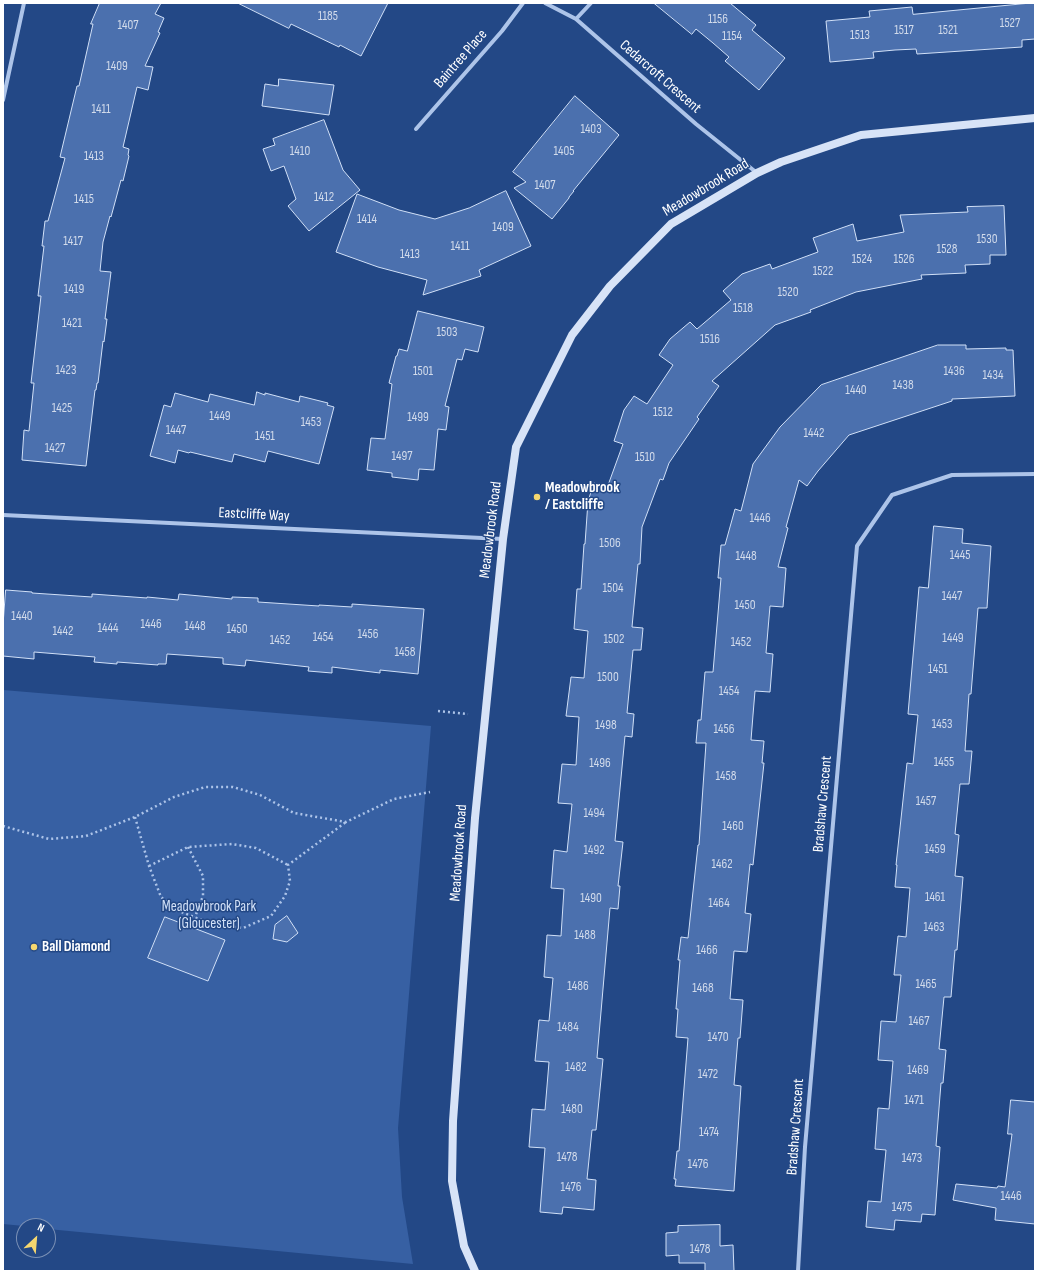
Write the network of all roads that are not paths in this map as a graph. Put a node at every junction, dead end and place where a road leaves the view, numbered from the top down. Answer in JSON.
{"nodes":[{"id":1,"x":24,"y":3,"type":"edge"},
{"id":2,"x":523,"y":3,"type":"edge"},
{"id":3,"x":545,"y":3,"type":"edge"},
{"id":4,"x":590,"y":3,"type":"edge"},
{"id":5,"x":576,"y":19,"type":"junction"},
{"id":6,"x":3,"y":100,"type":"edge"},
{"id":7,"x":1035,"y":118,"type":"edge"},
{"id":8,"x":416,"y":129,"type":"dead end"},
{"id":9,"x":757,"y":173,"type":"junction"},
{"id":10,"x":1035,"y":474,"type":"edge"},
{"id":11,"x":3,"y":514,"type":"edge"},
{"id":12,"x":503,"y":539,"type":"junction"},
{"id":13,"x":475,"y":1271,"type":"edge"},
{"id":14,"x":798,"y":1271,"type":"edge"}],
"edges":[{"from":1,"to":6,"type":"street"},
{"from":2,"to":8,"type":"street","name":"Baintree Place"},
{"from":3,"to":5,"type":"street","name":"Cedarcroft Crescent"},
{"from":4,"to":5,"type":"street"},
{"from":5,"to":9,"type":"street","name":"Cedarcroft Crescent"},
{"from":7,"to":9,"type":"street","name":"Meadowbrook Road"},
{"from":9,"to":12,"type":"street","name":"Meadowbrook Road"},
{"from":10,"to":14,"type":"street","name":"Bradshaw Crescent"},
{"from":11,"to":12,"type":"street","name":"Eastcliffe Way"},
{"from":12,"to":13,"type":"street","name":"Meadowbrook Road"}]}
